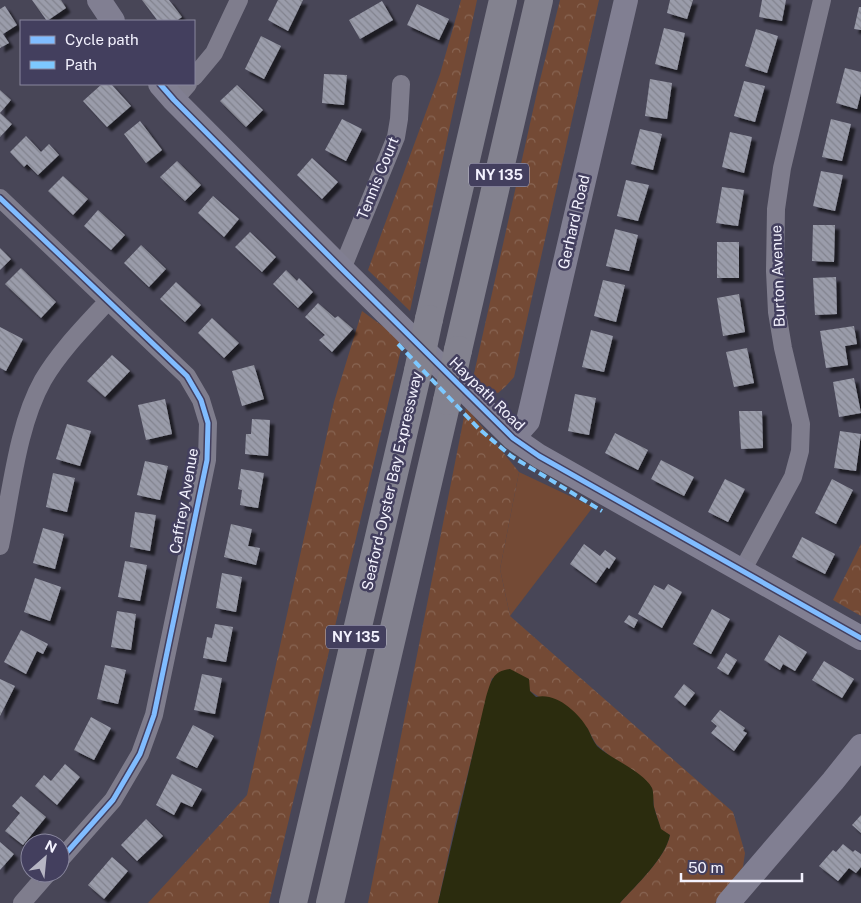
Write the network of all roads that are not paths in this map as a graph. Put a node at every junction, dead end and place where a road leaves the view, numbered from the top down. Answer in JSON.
{"nodes":[{"id":1,"x":99,"y":0,"type":"edge"},
{"id":2,"x":239,"y":0,"type":"edge"},
{"id":3,"x":503,"y":0,"type":"edge"},
{"id":4,"x":539,"y":0,"type":"edge"},
{"id":5,"x":626,"y":0,"type":"edge"},
{"id":6,"x":822,"y":0,"type":"edge"},
{"id":7,"x":112,"y":20,"type":"edge"},
{"id":8,"x":195,"y":76,"type":"edge"},
{"id":9,"x":401,"y":84,"type":"dead end"},
{"id":10,"x":174,"y":89,"type":"edge"},
{"id":11,"x":0,"y":198,"type":"edge"},
{"id":12,"x":342,"y":269,"type":"junction"},
{"id":13,"x":108,"y":301,"type":"junction"},
{"id":14,"x":513,"y":438,"type":"junction"},
{"id":15,"x":1,"y":536,"type":"edge"},
{"id":16,"x":742,"y":571,"type":"junction"},
{"id":17,"x":861,"y":638,"type":"edge"},
{"id":18,"x":861,"y":746,"type":"edge"},
{"id":19,"x":70,"y":849,"type":"edge"},
{"id":20,"x":39,"y":883,"type":"edge"},
{"id":21,"x":22,"y":903,"type":"edge"},
{"id":22,"x":293,"y":903,"type":"edge"},
{"id":23,"x":330,"y":903,"type":"edge"},
{"id":24,"x":728,"y":903,"type":"edge"}],
"edges":[{"from":1,"to":7,"type":"street"},
{"from":2,"to":8,"type":"street"},
{"from":3,"to":22,"type":"highway","name":"Seaford-Oyster Bay Expressway","number":"NY 135","bridge":true},
{"from":4,"to":23,"type":"highway","number":"NY 135","bridge":true},
{"from":5,"to":14,"type":"street","name":"Gerhard Road"},
{"from":6,"to":16,"type":"street","name":"Burton Avenue"},
{"from":9,"to":12,"type":"street","name":"Tennis Court"},
{"from":10,"to":12,"type":"street","name":"Haypath Road"},
{"from":11,"to":13,"type":"street","name":"Caffrey Avenue"},
{"from":12,"to":14,"type":"street","name":"Haypath Road"},
{"from":13,"to":15,"type":"street"},
{"from":13,"to":19,"type":"street","name":"Caffrey Avenue"},
{"from":14,"to":16,"type":"street","name":"Haypath Road"},
{"from":16,"to":17,"type":"street","name":"Haypath Road"},
{"from":18,"to":24,"type":"street"},
{"from":20,"to":21,"type":"street"}]}
